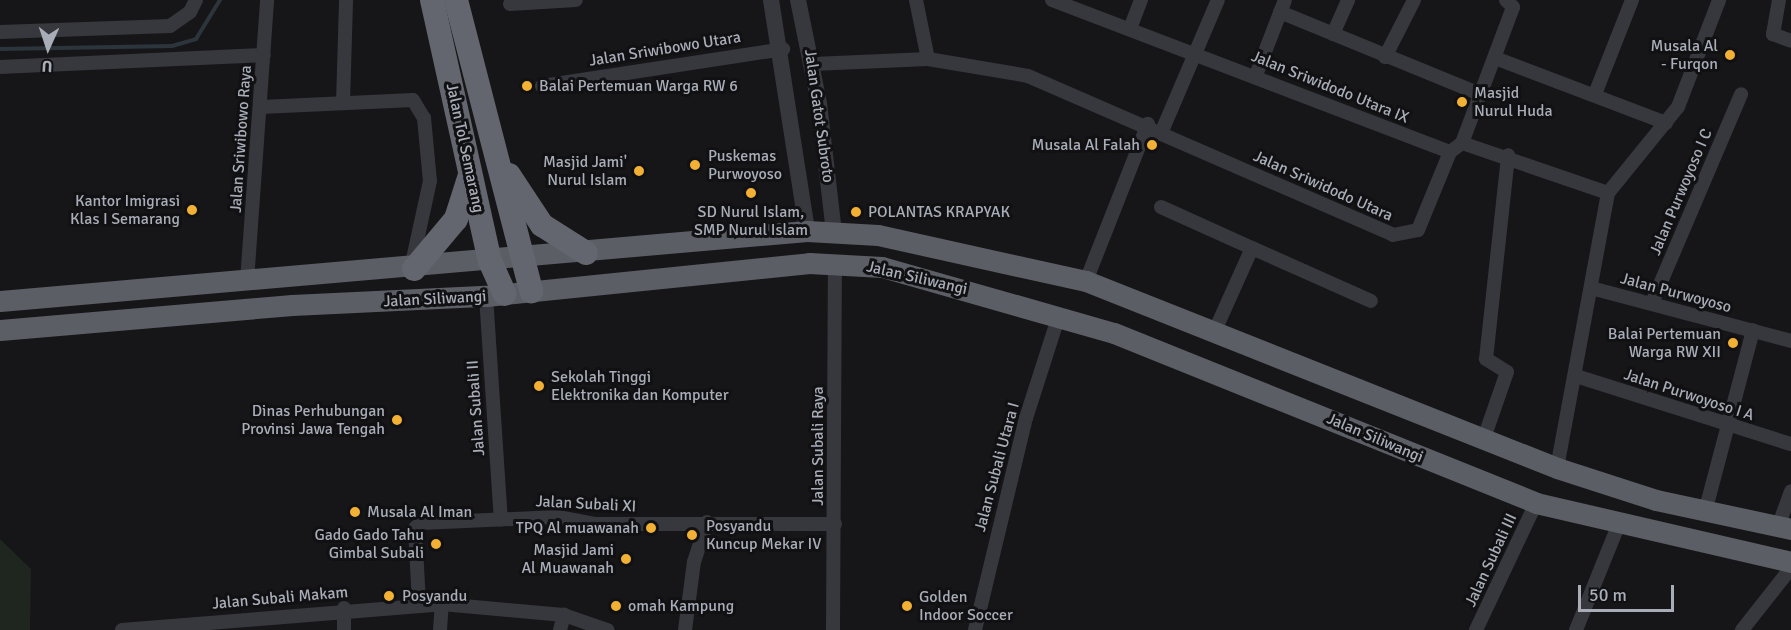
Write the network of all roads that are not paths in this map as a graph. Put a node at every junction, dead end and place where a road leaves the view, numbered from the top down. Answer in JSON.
{"nodes":[{"id":1,"x":196,"y":0,"type":"edge"},
{"id":2,"x":267,"y":0,"type":"edge"},
{"id":3,"x":346,"y":0,"type":"edge"},
{"id":4,"x":432,"y":0,"type":"edge"},
{"id":5,"x":456,"y":0,"type":"edge"},
{"id":6,"x":576,"y":0,"type":"edge"},
{"id":7,"x":771,"y":0,"type":"edge"},
{"id":8,"x":798,"y":0,"type":"edge"},
{"id":9,"x":916,"y":0,"type":"edge"},
{"id":10,"x":1052,"y":0,"type":"edge"},
{"id":11,"x":1141,"y":0,"type":"edge"},
{"id":12,"x":1218,"y":0,"type":"edge"},
{"id":13,"x":1348,"y":0,"type":"edge"},
{"id":14,"x":1414,"y":0,"type":"edge"},
{"id":15,"x":1506,"y":0,"type":"edge"},
{"id":16,"x":1632,"y":0,"type":"edge"},
{"id":17,"x":1719,"y":0,"type":"edge"},
{"id":18,"x":1779,"y":0,"type":"edge"},
{"id":19,"x":510,"y":4,"type":"dead end"},
{"id":20,"x":1283,"y":6,"type":"edge"},
{"id":21,"x":1131,"y":26,"type":"junction"},
{"id":22,"x":0,"y":32,"type":"edge"},
{"id":23,"x":1333,"y":34,"type":"junction"},
{"id":24,"x":1791,"y":41,"type":"edge"},
{"id":25,"x":783,"y":49,"type":"junction"},
{"id":26,"x":1197,"y":52,"type":"junction"},
{"id":27,"x":264,"y":55,"type":"junction"},
{"id":28,"x":1385,"y":57,"type":"junction"},
{"id":29,"x":1495,"y":58,"type":"junction"},
{"id":30,"x":928,"y":59,"type":"junction"},
{"id":31,"x":813,"y":64,"type":"junction"},
{"id":32,"x":0,"y":67,"type":"edge"},
{"id":33,"x":1256,"y":75,"type":"junction"},
{"id":34,"x":547,"y":85,"type":"dead end"},
{"id":35,"x":1595,"y":94,"type":"junction"},
{"id":36,"x":1741,"y":94,"type":"dead end"},
{"id":37,"x":1482,"y":95,"type":"junction"},
{"id":38,"x":343,"y":103,"type":"junction"},
{"id":39,"x":261,"y":107,"type":"junction"},
{"id":40,"x":1666,"y":123,"type":"junction"},
{"id":41,"x":1148,"y":124,"type":"junction"},
{"id":42,"x":1162,"y":131,"type":"junction"},
{"id":43,"x":491,"y":137,"type":"junction"},
{"id":44,"x":1462,"y":144,"type":"junction"},
{"id":45,"x":1450,"y":152,"type":"junction"},
{"id":46,"x":1508,"y":155,"type":"junction"},
{"id":47,"x":470,"y":169,"type":"junction"},
{"id":48,"x":1608,"y":193,"type":"junction"},
{"id":49,"x":1161,"y":207,"type":"dead end"},
{"id":50,"x":807,"y":231,"type":"junction"},
{"id":51,"x":834,"y":232,"type":"junction"},
{"id":52,"x":1252,"y":248,"type":"junction"},
{"id":53,"x":586,"y":253,"type":"junction"},
{"id":54,"x":523,"y":258,"type":"junction"},
{"id":55,"x":490,"y":261,"type":"junction"},
{"id":56,"x":835,"y":261,"type":"junction"},
{"id":57,"x":809,"y":263,"type":"junction"},
{"id":58,"x":413,"y":269,"type":"junction"},
{"id":59,"x":247,"y":281,"type":"junction"},
{"id":60,"x":1086,"y":281,"type":"junction"},
{"id":61,"x":1591,"y":288,"type":"junction"},
{"id":62,"x":531,"y":291,"type":"junction"},
{"id":63,"x":496,"y":295,"type":"junction"},
{"id":64,"x":0,"y":301,"type":"edge"},
{"id":65,"x":1371,"y":301,"type":"dead end"},
{"id":66,"x":1652,"y":303,"type":"junction"},
{"id":67,"x":1059,"y":315,"type":"junction"},
{"id":68,"x":1216,"y":328,"type":"junction"},
{"id":69,"x":0,"y":330,"type":"edge"},
{"id":70,"x":1753,"y":330,"type":"junction"},
{"id":71,"x":1791,"y":341,"type":"edge"},
{"id":72,"x":1576,"y":376,"type":"junction"},
{"id":73,"x":1729,"y":425,"type":"junction"},
{"id":74,"x":1483,"y":441,"type":"junction"},
{"id":75,"x":1791,"y":444,"type":"edge"},
{"id":76,"x":1557,"y":468,"type":"junction"},
{"id":77,"x":1791,"y":491,"type":"edge"},
{"id":78,"x":1536,"y":503,"type":"junction"},
{"id":79,"x":1705,"y":512,"type":"junction"},
{"id":80,"x":501,"y":519,"type":"junction"},
{"id":81,"x":707,"y":522,"type":"junction"},
{"id":82,"x":835,"y":524,"type":"junction"},
{"id":83,"x":1618,"y":526,"type":"junction"},
{"id":84,"x":1785,"y":528,"type":"edge"},
{"id":85,"x":1791,"y":562,"type":"edge"},
{"id":86,"x":1791,"y":568,"type":"edge"},
{"id":87,"x":420,"y":604,"type":"junction"},
{"id":88,"x":442,"y":604,"type":"junction"},
{"id":89,"x":344,"y":608,"type":"junction"},
{"id":90,"x":564,"y":615,"type":"junction"},
{"id":91,"x":202,"y":626,"type":"edge"},
{"id":92,"x":122,"y":630,"type":"edge"},
{"id":93,"x":344,"y":630,"type":"edge"},
{"id":94,"x":440,"y":630,"type":"edge"},
{"id":95,"x":560,"y":630,"type":"edge"},
{"id":96,"x":607,"y":630,"type":"edge"},
{"id":97,"x":684,"y":630,"type":"edge"},
{"id":98,"x":833,"y":630,"type":"edge"},
{"id":99,"x":975,"y":630,"type":"edge"},
{"id":100,"x":1476,"y":630,"type":"edge"},
{"id":101,"x":1576,"y":630,"type":"edge"},
{"id":102,"x":1742,"y":630,"type":"edge"}],
"edges":[{"from":1,"to":22,"type":"street"},
{"from":2,"to":27,"type":"street","name":"Jalan Sriwibowo Raya"},
{"from":3,"to":38,"type":"street"},
{"from":4,"to":47,"type":"highway","name":"Jalan Tol Semarang"},
{"from":5,"to":43,"type":"highway","name":"Jalan Tol Semarang"},
{"from":6,"to":19,"type":"street"},
{"from":7,"to":25,"type":"street","name":"Jalan Gatot Subroto"},
{"from":8,"to":31,"type":"street","name":"Jalan Gatot Subroto"},
{"from":9,"to":30,"type":"street"},
{"from":10,"to":21,"type":"street","name":"Jalan Sriwidodo Utara IX"},
{"from":11,"to":21,"type":"street"},
{"from":12,"to":26,"type":"street"},
{"from":13,"to":23,"type":"street"},
{"from":14,"to":28,"type":"street"},
{"from":15,"to":29,"type":"street"},
{"from":16,"to":35,"type":"street"},
{"from":17,"to":40,"type":"street"},
{"from":18,"to":24,"type":"street"},
{"from":20,"to":23,"type":"street"},
{"from":20,"to":33,"type":"street"},
{"from":21,"to":26,"type":"street","name":"Jalan Sriwidodo Utara IX"},
{"from":23,"to":28,"type":"street"},
{"from":25,"to":34,"type":"street","name":"Jalan Sriwibowo Utara"},
{"from":25,"to":50,"type":"street","name":"Jalan Gatot Subroto"},
{"from":26,"to":33,"type":"street","name":"Jalan Sriwidodo Utara IX"},
{"from":26,"to":42,"type":"street"},
{"from":27,"to":32,"type":"street"},
{"from":27,"to":39,"type":"street","name":"Jalan Sriwibowo Raya"},
{"from":28,"to":37,"type":"street"},
{"from":29,"to":35,"type":"street"},
{"from":29,"to":37,"type":"street"},
{"from":30,"to":31,"type":"street","name":"Jalan Sriwidodo Utara"},
{"from":30,"to":41,"type":"street","name":"Jalan Sriwidodo Utara"},
{"from":31,"to":51,"type":"street","name":"Jalan Gatot Subroto"},
{"from":33,"to":45,"type":"street","name":"Jalan Sriwidodo Utara IX"},
{"from":35,"to":40,"type":"street"},
{"from":36,"to":66,"type":"street","name":"Jalan Purwoyoso I C"},
{"from":37,"to":44,"type":"street"},
{"from":38,"to":39,"type":"street"},
{"from":38,"to":58,"type":"street"},
{"from":39,"to":59,"type":"street","name":"Jalan Sriwibowo Raya"},
{"from":40,"to":48,"type":"street"},
{"from":41,"to":42,"type":"street","name":"Jalan Sriwidodo Utara"},
{"from":41,"to":60,"type":"street"},
{"from":42,"to":45,"type":"street","name":"Jalan Sriwidodo Utara"},
{"from":43,"to":53,"type":"highway"},
{"from":43,"to":54,"type":"highway","name":"Jalan Tol Semarang"},
{"from":44,"to":45,"type":"street"},
{"from":44,"to":46,"type":"street"},
{"from":46,"to":48,"type":"street"},
{"from":46,"to":74,"type":"street"},
{"from":47,"to":55,"type":"highway","name":"Jalan Tol Semarang"},
{"from":47,"to":58,"type":"highway"},
{"from":48,"to":61,"type":"street"},
{"from":49,"to":52,"type":"street"},
{"from":50,"to":51,"type":"highway","name":"Jalan Siliwangi"},
{"from":50,"to":53,"type":"highway","name":"Jalan Siliwangi"},
{"from":50,"to":57,"type":"highway"},
{"from":51,"to":56,"type":"highway"},
{"from":51,"to":60,"type":"highway","name":"Jalan Siliwangi"},
{"from":52,"to":65,"type":"street"},
{"from":52,"to":68,"type":"street"},
{"from":53,"to":54,"type":"highway","name":"Jalan Siliwangi"},
{"from":54,"to":55,"type":"highway","name":"Jalan Siliwangi"},
{"from":54,"to":62,"type":"highway","name":"Jalan Tol Semarang"},
{"from":55,"to":58,"type":"highway","name":"Jalan Siliwangi"},
{"from":55,"to":63,"type":"highway","name":"Jalan Tol Semarang"},
{"from":56,"to":57,"type":"highway","name":"Jalan Siliwangi"},
{"from":56,"to":67,"type":"highway","name":"Jalan Siliwangi"},
{"from":56,"to":82,"type":"street","name":"Jalan Subali Raya"},
{"from":57,"to":62,"type":"highway","name":"Jalan Siliwangi"},
{"from":58,"to":59,"type":"highway","name":"Jalan Siliwangi"},
{"from":59,"to":64,"type":"highway","name":"Jalan Siliwangi"},
{"from":60,"to":68,"type":"highway","name":"Jalan Siliwangi"},
{"from":61,"to":66,"type":"street","name":"Jalan Purwoyoso"},
{"from":61,"to":72,"type":"street"},
{"from":62,"to":63,"type":"highway","name":"Jalan Siliwangi"},
{"from":63,"to":69,"type":"highway","name":"Jalan Siliwangi"},
{"from":63,"to":80,"type":"street","name":"Jalan Subali II"},
{"from":66,"to":70,"type":"street","name":"Jalan Purwoyoso"},
{"from":67,"to":78,"type":"highway","name":"Jalan Siliwangi"},
{"from":67,"to":99,"type":"street","name":"Jalan Subali Utara I"},
{"from":68,"to":74,"type":"highway","name":"Jalan Siliwangi"},
{"from":70,"to":71,"type":"street","name":"Jalan Purwoyoso"},
{"from":70,"to":73,"type":"street"},
{"from":72,"to":73,"type":"street","name":"Jalan Purwoyoso I A"},
{"from":72,"to":76,"type":"street"},
{"from":73,"to":75,"type":"street","name":"Jalan Purwoyoso I A"},
{"from":73,"to":79,"type":"street"},
{"from":74,"to":76,"type":"highway","name":"Jalan Siliwangi"},
{"from":76,"to":79,"type":"highway","name":"Jalan Siliwangi"},
{"from":77,"to":84,"type":"street"},
{"from":78,"to":83,"type":"highway","name":"Jalan Siliwangi"},
{"from":78,"to":100,"type":"street","name":"Jalan Subali III"},
{"from":79,"to":84,"type":"highway","name":"Jalan Siliwangi"},
{"from":80,"to":81,"type":"street","name":"Jalan Subali XI"},
{"from":80,"to":87,"type":"street","name":"Jalan Subali XI"},
{"from":81,"to":82,"type":"street","name":"Jalan Subali XI"},
{"from":81,"to":97,"type":"street"},
{"from":82,"to":98,"type":"street","name":"Jalan Subali Raya"},
{"from":83,"to":85,"type":"highway","name":"Jalan Siliwangi"},
{"from":83,"to":101,"type":"street"},
{"from":86,"to":102,"type":"street"},
{"from":87,"to":88,"type":"street","name":"Jalan Subali Makam"},
{"from":87,"to":89,"type":"street","name":"Jalan Subali Makam"},
{"from":88,"to":90,"type":"street"},
{"from":88,"to":94,"type":"street"},
{"from":89,"to":91,"type":"street","name":"Jalan Subali Makam"},
{"from":89,"to":93,"type":"street"},
{"from":90,"to":95,"type":"street"},
{"from":90,"to":96,"type":"street"},
{"from":91,"to":92,"type":"street","name":"Jalan Subali Makam"}]}
